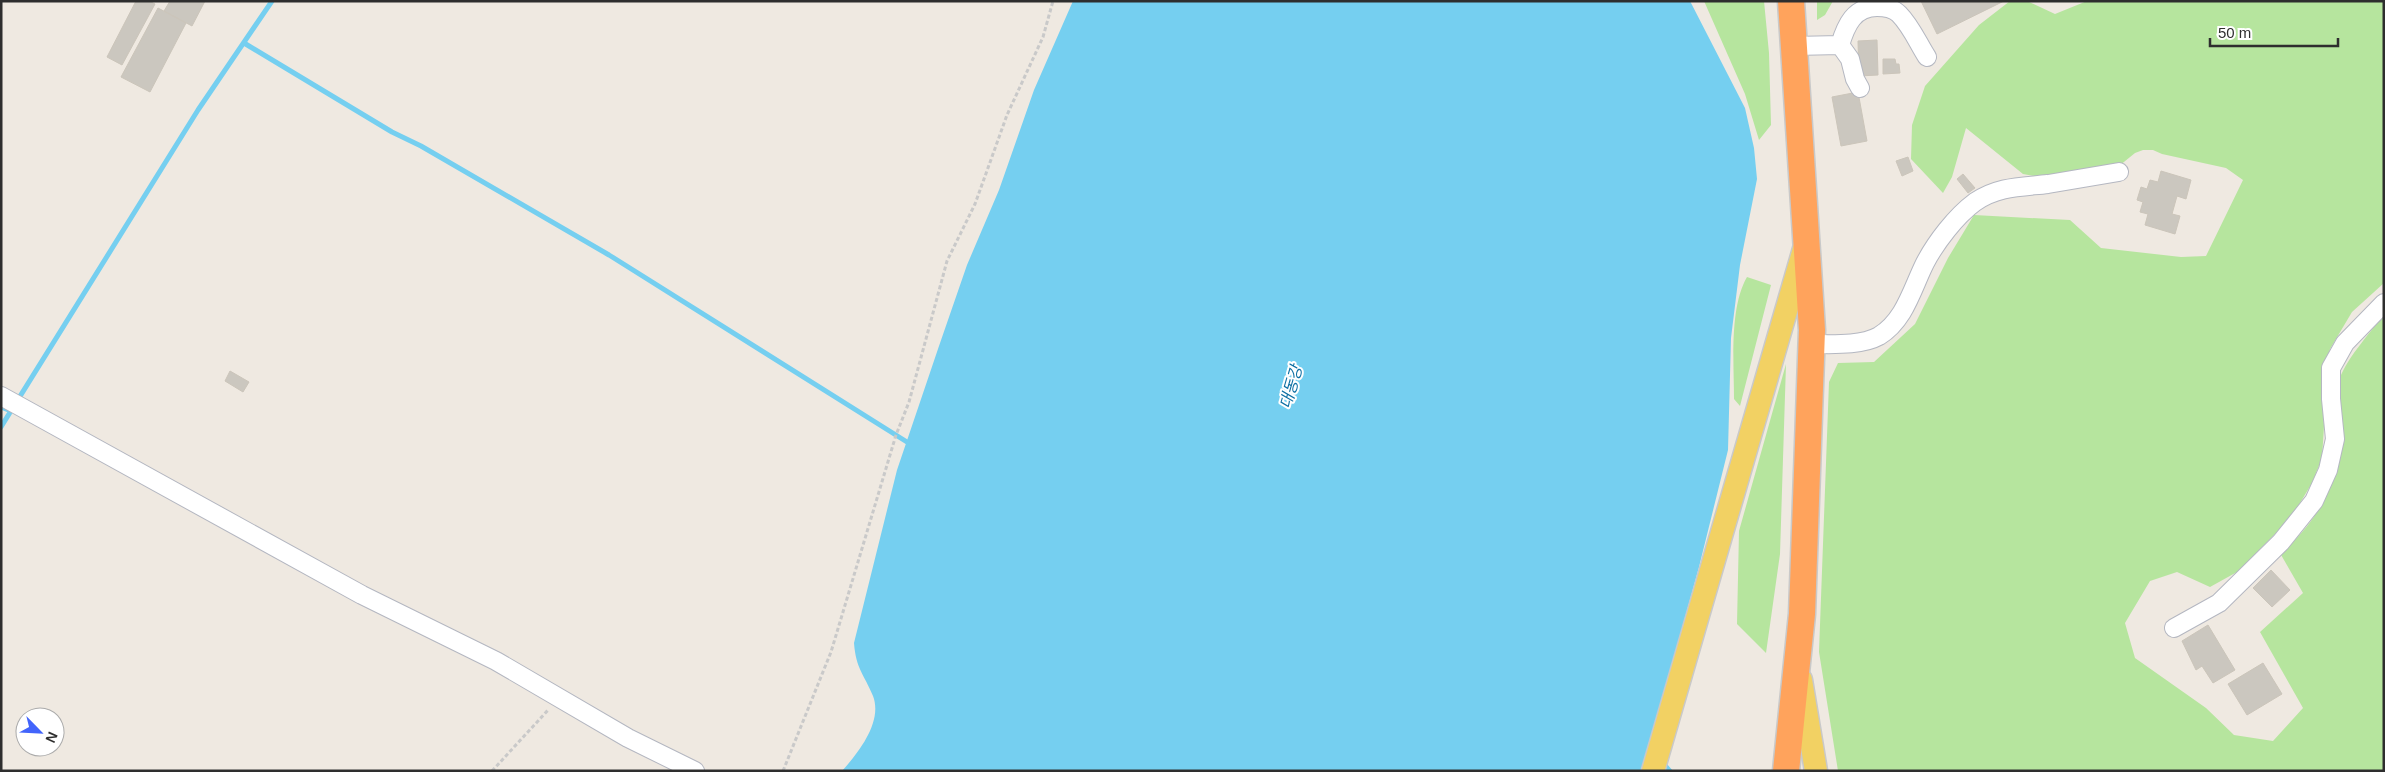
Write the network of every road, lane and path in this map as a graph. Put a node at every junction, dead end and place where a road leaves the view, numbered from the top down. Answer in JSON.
{"nodes":[{"id":1,"x":1053,"y":1,"type":"edge"},
{"id":2,"x":1792,"y":1,"type":"edge"},
{"id":3,"x":1840,"y":45,"type":"junction"},
{"id":4,"x":1794,"y":46,"type":"junction"},
{"id":5,"x":1927,"y":57,"type":"dead end"},
{"id":6,"x":1860,"y":88,"type":"dead end"},
{"id":7,"x":2119,"y":172,"type":"dead end"},
{"id":8,"x":1806,"y":244,"type":"junction"},
{"id":9,"x":2384,"y":303,"type":"edge"},
{"id":10,"x":1812,"y":337,"type":"junction"},
{"id":11,"x":1,"y":396,"type":"edge"},
{"id":12,"x":2174,"y":628,"type":"dead end"},
{"id":13,"x":1797,"y":653,"type":"junction"},
{"id":14,"x":559,"y":698,"type":"junction"},
{"id":15,"x":492,"y":771,"type":"edge"},
{"id":16,"x":695,"y":771,"type":"edge"},
{"id":17,"x":783,"y":771,"type":"edge"},
{"id":18,"x":1653,"y":771,"type":"edge"},
{"id":19,"x":1786,"y":771,"type":"edge"},
{"id":20,"x":1816,"y":771,"type":"edge"}],
"edges":[{"from":1,"to":17,"type":"path"},
{"from":2,"to":4,"type":"highway"},
{"from":3,"to":4,"type":"street"},
{"from":3,"to":5,"type":"street"},
{"from":3,"to":6,"type":"street"},
{"from":4,"to":8,"type":"highway"},
{"from":7,"to":10,"type":"street"},
{"from":8,"to":10,"type":"highway"},
{"from":8,"to":18,"type":"main road"},
{"from":9,"to":12,"type":"street"},
{"from":10,"to":13,"type":"highway"},
{"from":11,"to":14,"type":"street"},
{"from":13,"to":19,"type":"highway"},
{"from":13,"to":20,"type":"main road"},
{"from":14,"to":15,"type":"path"},
{"from":14,"to":16,"type":"street"}]}
